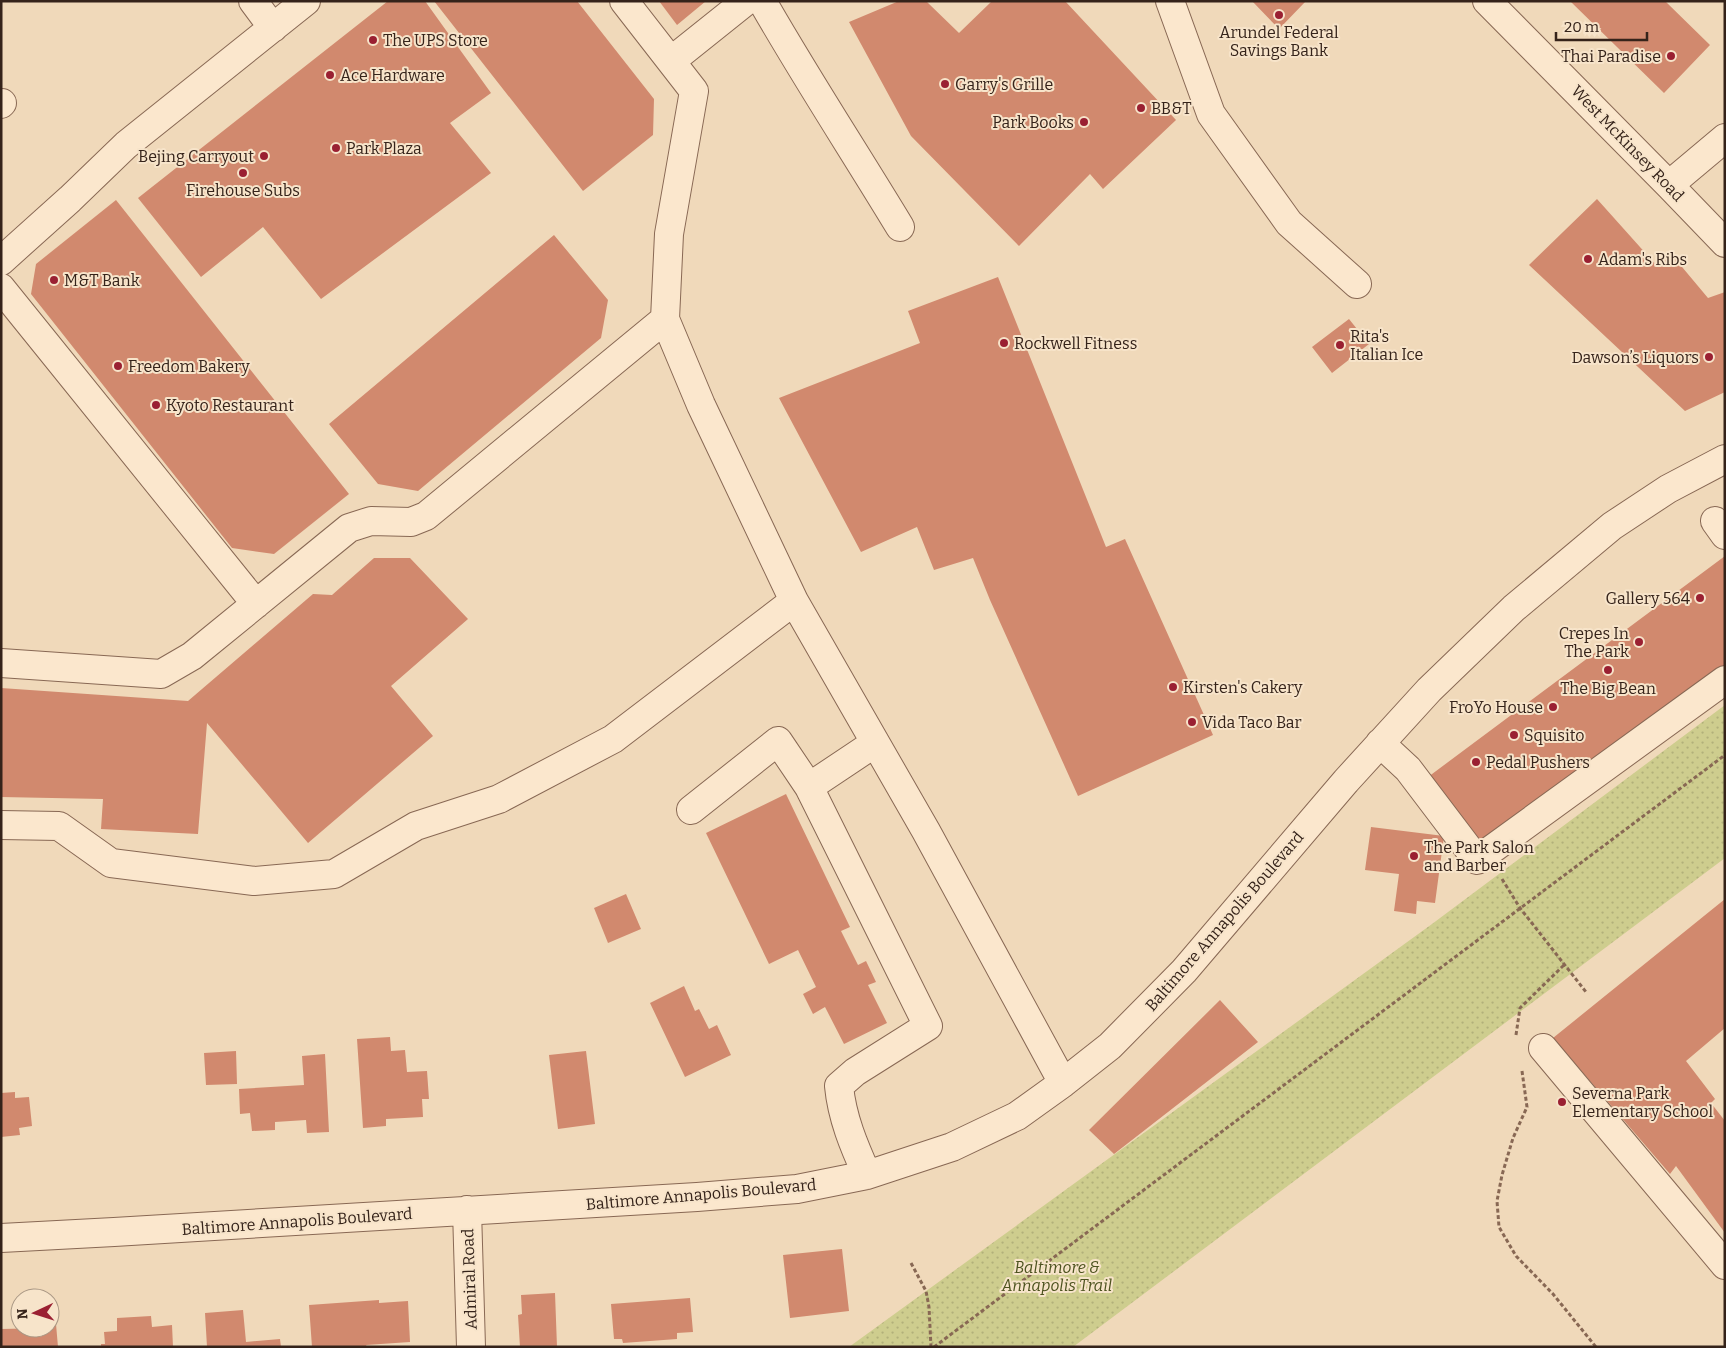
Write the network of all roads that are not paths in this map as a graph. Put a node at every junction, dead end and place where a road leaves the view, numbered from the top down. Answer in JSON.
{"nodes":[{"id":1,"x":254,"y":1,"type":"edge"},
{"id":2,"x":306,"y":1,"type":"edge"},
{"id":3,"x":624,"y":1,"type":"edge"},
{"id":4,"x":746,"y":1,"type":"edge"},
{"id":5,"x":762,"y":1,"type":"edge"},
{"id":6,"x":1170,"y":1,"type":"edge"},
{"id":7,"x":1487,"y":1,"type":"edge"},
{"id":8,"x":273,"y":28,"type":"junction"},
{"id":9,"x":671,"y":61,"type":"junction"},
{"id":10,"x":1725,"y":138,"type":"edge"},
{"id":11,"x":1669,"y":185,"type":"junction"},
{"id":12,"x":900,"y":227,"type":"dead end"},
{"id":13,"x":1724,"y":241,"type":"edge"},
{"id":14,"x":1,"y":260,"type":"edge"},
{"id":15,"x":1357,"y":284,"type":"dead end"},
{"id":16,"x":1,"y":288,"type":"edge"},
{"id":17,"x":665,"y":319,"type":"junction"},
{"id":18,"x":1725,"y":460,"type":"edge"},
{"id":19,"x":794,"y":601,"type":"junction"},
{"id":20,"x":256,"y":604,"type":"junction"},
{"id":21,"x":1,"y":663,"type":"edge"},
{"id":22,"x":1725,"y":680,"type":"edge"},
{"id":23,"x":875,"y":743,"type":"junction"},
{"id":24,"x":1380,"y":744,"type":"junction"},
{"id":25,"x":808,"y":788,"type":"junction"},
{"id":26,"x":691,"y":810,"type":"dead end"},
{"id":27,"x":1,"y":826,"type":"edge"},
{"id":28,"x":1543,"y":1048,"type":"dead end"},
{"id":29,"x":1063,"y":1083,"type":"junction"},
{"id":30,"x":867,"y":1174,"type":"junction"},
{"id":31,"x":467,"y":1210,"type":"junction"},
{"id":32,"x":1,"y":1238,"type":"edge"},
{"id":33,"x":1725,"y":1265,"type":"edge"},
{"id":34,"x":471,"y":1347,"type":"edge"}],
"edges":[{"from":1,"to":8,"type":"street"},
{"from":2,"to":8,"type":"street"},
{"from":3,"to":9,"type":"street"},
{"from":4,"to":9,"type":"street"},
{"from":5,"to":12,"type":"street"},
{"from":6,"to":15,"type":"street"},
{"from":7,"to":11,"type":"street","name":"West McKinsey Road"},
{"from":8,"to":14,"type":"street"},
{"from":9,"to":17,"type":"street"},
{"from":10,"to":11,"type":"street"},
{"from":11,"to":13,"type":"street","name":"West McKinsey Road"},
{"from":16,"to":20,"type":"street"},
{"from":17,"to":19,"type":"street"},
{"from":17,"to":20,"type":"street"},
{"from":18,"to":24,"type":"street","name":"Baltimore Annapolis Boulevard"},
{"from":19,"to":23,"type":"street"},
{"from":19,"to":27,"type":"street"},
{"from":20,"to":21,"type":"street"},
{"from":22,"to":24,"type":"street"},
{"from":23,"to":25,"type":"street"},
{"from":23,"to":29,"type":"street"},
{"from":24,"to":29,"type":"street","name":"Baltimore Annapolis Boulevard"},
{"from":25,"to":26,"type":"street"},
{"from":25,"to":30,"type":"street"},
{"from":28,"to":33,"type":"street"},
{"from":29,"to":30,"type":"street","name":"Baltimore Annapolis Boulevard"},
{"from":30,"to":31,"type":"street","name":"Baltimore Annapolis Boulevard"},
{"from":31,"to":32,"type":"street","name":"Baltimore Annapolis Boulevard"},
{"from":31,"to":34,"type":"street","name":"Admiral Road"}]}
